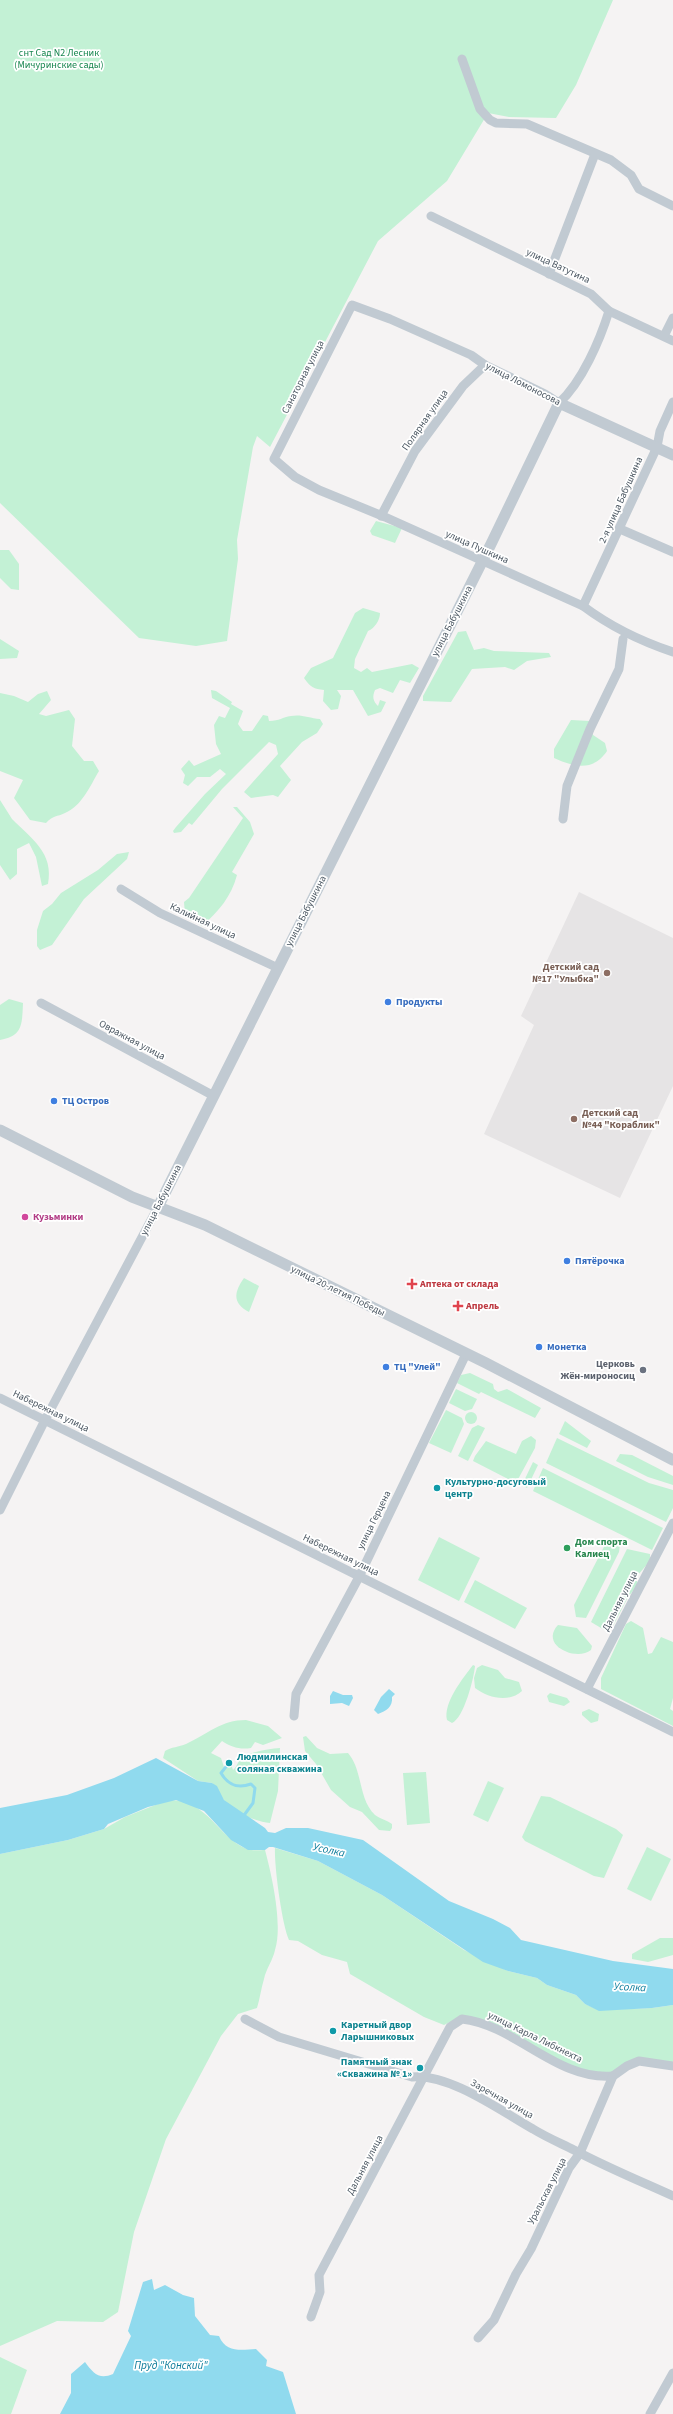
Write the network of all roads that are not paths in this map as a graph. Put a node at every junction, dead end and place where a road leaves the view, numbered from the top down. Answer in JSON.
{"nodes":[{"id":1,"x":462,"y":59,"type":"dead end"},
{"id":2,"x":595,"y":154,"type":"junction"},
{"id":3,"x":673,"y":206,"type":"edge"},
{"id":4,"x":431,"y":216,"type":"dead end"},
{"id":5,"x":549,"y":274,"type":"junction"},
{"id":6,"x":352,"y":305,"type":"joint"},
{"id":7,"x":609,"y":310,"type":"junction"},
{"id":8,"x":673,"y":318,"type":"edge"},
{"id":9,"x":664,"y":336,"type":"junction"},
{"id":10,"x":673,"y":341,"type":"edge"},
{"id":11,"x":485,"y":365,"type":"junction"},
{"id":12,"x":673,"y":402,"type":"edge"},
{"id":13,"x":559,"y":403,"type":"junction"},
{"id":14,"x":657,"y":447,"type":"junction"},
{"id":15,"x":673,"y":455,"type":"edge"},
{"id":16,"x":274,"y":459,"type":"joint"},
{"id":17,"x":381,"y":516,"type":"junction"},
{"id":18,"x":620,"y":529,"type":"junction"},
{"id":19,"x":673,"y":552,"type":"edge"},
{"id":20,"x":482,"y":562,"type":"junction"},
{"id":21,"x":583,"y":606,"type":"junction"},
{"id":22,"x":623,"y":639,"type":"dead end"},
{"id":23,"x":673,"y":652,"type":"edge"},
{"id":24,"x":563,"y":819,"type":"dead end"},
{"id":25,"x":121,"y":889,"type":"dead end"},
{"id":26,"x":278,"y":968,"type":"junction"},
{"id":27,"x":41,"y":1004,"type":"dead end"},
{"id":28,"x":214,"y":1096,"type":"junction"},
{"id":29,"x":0,"y":1130,"type":"edge"},
{"id":30,"x":158,"y":1207,"type":"junction"},
{"id":31,"x":466,"y":1354,"type":"junction"},
{"id":32,"x":0,"y":1398,"type":"edge"},
{"id":33,"x":45,"y":1420,"type":"junction"},
{"id":34,"x":673,"y":1460,"type":"edge"},
{"id":35,"x":0,"y":1510,"type":"edge"},
{"id":36,"x":673,"y":1523,"type":"edge"},
{"id":37,"x":359,"y":1576,"type":"junction"},
{"id":38,"x":587,"y":1690,"type":"junction"},
{"id":39,"x":294,"y":1716,"type":"dead end"},
{"id":40,"x":673,"y":1732,"type":"edge"},
{"id":41,"x":245,"y":2019,"type":"dead end"},
{"id":42,"x":450,"y":2027,"type":"joint"},
{"id":43,"x":673,"y":2066,"type":"edge"},
{"id":44,"x":425,"y":2075,"type":"junction"},
{"id":45,"x":613,"y":2076,"type":"junction"},
{"id":46,"x":580,"y":2153,"type":"junction"},
{"id":47,"x":673,"y":2196,"type":"edge"},
{"id":48,"x":312,"y":2317,"type":"dead end"},
{"id":49,"x":478,"y":2338,"type":"dead end"},
{"id":50,"x":673,"y":2373,"type":"edge"},
{"id":51,"x":650,"y":2414,"type":"edge"}],
"edges":[{"from":1,"to":2,"type":"street"},
{"from":2,"to":3,"type":"street"},
{"from":2,"to":5,"type":"street"},
{"from":4,"to":5,"type":"street","name":"улица Ватутина"},
{"from":5,"to":7,"type":"street","name":"улица Ватутина"},
{"from":6,"to":11,"type":"street","name":"улица Ломоносова"},
{"from":6,"to":16,"type":"street","name":"Санаторная улица"},
{"from":7,"to":9,"type":"street","name":"улица Ватутина"},
{"from":7,"to":13,"type":"street","name":"улица Бабушкина"},
{"from":8,"to":9,"type":"street"},
{"from":9,"to":10,"type":"street","name":"улица Ватутина"},
{"from":11,"to":13,"type":"street","name":"улица Ломоносова"},
{"from":11,"to":17,"type":"street","name":"Полярная улица"},
{"from":12,"to":14,"type":"street","name":"2-я улица Бабушкина"},
{"from":13,"to":14,"type":"street","name":"улица Ломоносова"},
{"from":13,"to":20,"type":"street","name":"улица Бабушкина"},
{"from":14,"to":15,"type":"street","name":"улица Ломоносова"},
{"from":14,"to":18,"type":"street","name":"2-я улица Бабушкина"},
{"from":16,"to":17,"type":"street","name":"улица Пушкина"},
{"from":17,"to":20,"type":"street","name":"улица Пушкина"},
{"from":18,"to":19,"type":"street"},
{"from":18,"to":21,"type":"street","name":"2-я улица Бабушкина"},
{"from":20,"to":21,"type":"street","name":"улица Пушкина"},
{"from":20,"to":26,"type":"street","name":"улица Бабушкина"},
{"from":21,"to":23,"type":"street","name":"улица Пушкина"},
{"from":22,"to":24,"type":"street"},
{"from":25,"to":26,"type":"street","name":"Калийная улица"},
{"from":26,"to":28,"type":"street","name":"улица Бабушкина"},
{"from":27,"to":28,"type":"street","name":"Овражная улица"},
{"from":28,"to":30,"type":"street","name":"улица Бабушкина"},
{"from":29,"to":30,"type":"street","name":"улица 20-летия Победы"},
{"from":30,"to":31,"type":"street","name":"улица 20-летия Победы"},
{"from":30,"to":33,"type":"street","name":"улица Бабушкина"},
{"from":31,"to":34,"type":"street","name":"улица 20-летия Победы"},
{"from":31,"to":37,"type":"street","name":"улица Герцена"},
{"from":32,"to":33,"type":"street","name":"Набережная улица"},
{"from":33,"to":35,"type":"street","name":"улица Бабушкина"},
{"from":33,"to":37,"type":"street","name":"Набережная улица"},
{"from":36,"to":38,"type":"street","name":"Дальняя улица"},
{"from":37,"to":38,"type":"street","name":"Набережная улица"},
{"from":37,"to":39,"type":"street","name":"улица Герцена"},
{"from":38,"to":40,"type":"street","name":"Набережная улица"},
{"from":41,"to":44,"type":"street","name":"Заречная улица"},
{"from":42,"to":44,"type":"street","name":"Дальняя улица"},
{"from":42,"to":45,"type":"street","name":"улица Карла Либкнехта"},
{"from":43,"to":45,"type":"street"},
{"from":44,"to":46,"type":"street","name":"Заречная улица"},
{"from":44,"to":48,"type":"street","name":"Дальняя улица"},
{"from":45,"to":46,"type":"street","name":"Уральская улица"},
{"from":46,"to":47,"type":"street","name":"Заречная улица"},
{"from":46,"to":49,"type":"street","name":"Уральская улица"},
{"from":50,"to":51,"type":"street"}]}
